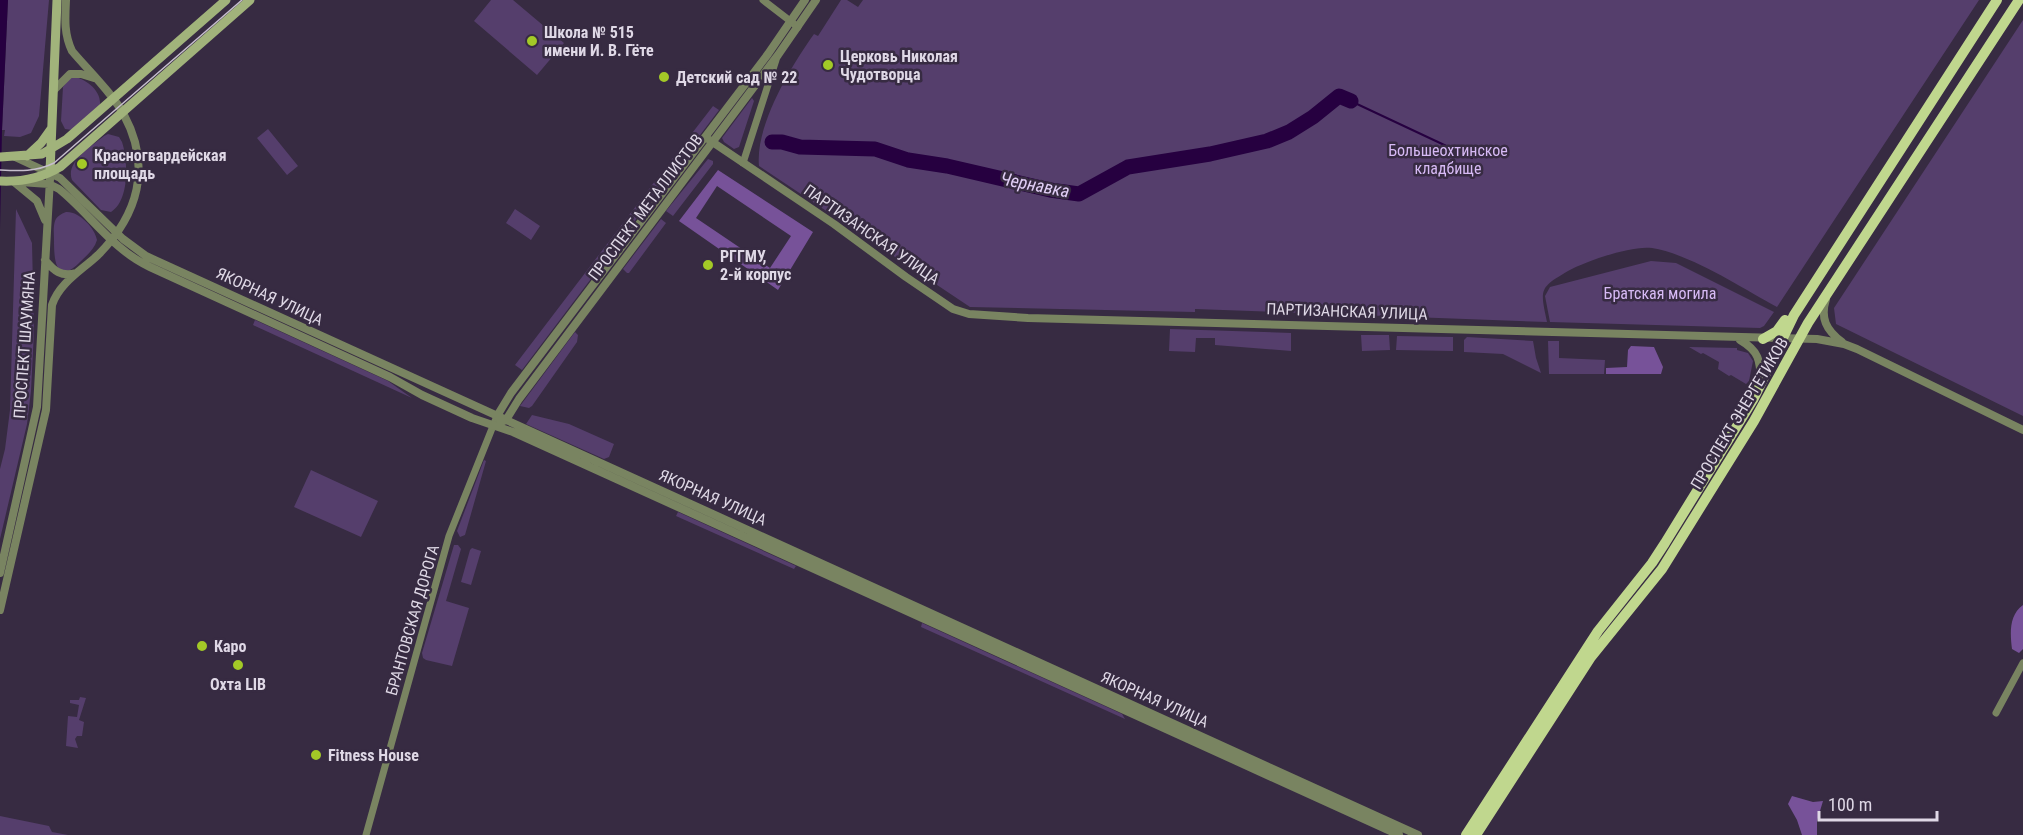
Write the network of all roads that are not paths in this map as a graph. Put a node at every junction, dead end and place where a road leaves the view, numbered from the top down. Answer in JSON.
{"nodes":[{"id":1,"x":57,"y":0,"type":"edge"},
{"id":2,"x":66,"y":0,"type":"edge"},
{"id":3,"x":226,"y":0,"type":"edge"},
{"id":4,"x":250,"y":0,"type":"edge"},
{"id":5,"x":763,"y":0,"type":"edge"},
{"id":6,"x":805,"y":0,"type":"edge"},
{"id":7,"x":816,"y":0,"type":"edge"},
{"id":8,"x":1998,"y":0,"type":"edge"},
{"id":9,"x":2019,"y":0,"type":"edge"},
{"id":10,"x":794,"y":24,"type":"junction"},
{"id":11,"x":778,"y":55,"type":"junction"},
{"id":12,"x":95,"y":78,"type":"junction"},
{"id":13,"x":54,"y":90,"type":"junction"},
{"id":14,"x":112,"y":99,"type":"junction"},
{"id":15,"x":123,"y":112,"type":"junction"},
{"id":16,"x":52,"y":127,"type":"junction"},
{"id":17,"x":709,"y":139,"type":"junction"},
{"id":18,"x":51,"y":150,"type":"junction"},
{"id":19,"x":27,"y":156,"type":"junction"},
{"id":20,"x":9,"y":157,"type":"edge"},
{"id":21,"x":743,"y":163,"type":"junction"},
{"id":22,"x":50,"y":172,"type":"junction"},
{"id":23,"x":8,"y":182,"type":"edge"},
{"id":24,"x":49,"y":184,"type":"junction"},
{"id":25,"x":47,"y":229,"type":"junction"},
{"id":26,"x":115,"y":237,"type":"junction"},
{"id":27,"x":45,"y":260,"type":"junction"},
{"id":28,"x":79,"y":273,"type":"junction"},
{"id":29,"x":1810,"y":290,"type":"junction"},
{"id":30,"x":1828,"y":294,"type":"junction"},
{"id":31,"x":1737,"y":338,"type":"junction"},
{"id":32,"x":1783,"y":338,"type":"junction"},
{"id":33,"x":1800,"y":338,"type":"junction"},
{"id":34,"x":1764,"y":339,"type":"junction"},
{"id":35,"x":1844,"y":344,"type":"junction"},
{"id":36,"x":1762,"y":384,"type":"junction"},
{"id":37,"x":497,"y":416,"type":"junction"},
{"id":38,"x":506,"y":420,"type":"junction"},
{"id":39,"x":493,"y":426,"type":"junction"},
{"id":40,"x":2023,"y":430,"type":"edge"},
{"id":41,"x":0,"y":573,"type":"edge"},
{"id":42,"x":0,"y":610,"type":"edge"},
{"id":43,"x":2023,"y":663,"type":"edge"},
{"id":44,"x":1996,"y":713,"type":"dead end"},
{"id":45,"x":366,"y":835,"type":"edge"},
{"id":46,"x":1399,"y":835,"type":"edge"},
{"id":47,"x":1418,"y":835,"type":"edge"},
{"id":48,"x":1466,"y":835,"type":"edge"},
{"id":49,"x":1476,"y":835,"type":"edge"}],
"edges":[{"from":1,"to":13,"type":"main road"},
{"from":2,"to":12,"type":"street"},
{"from":3,"to":14,"type":"main road"},
{"from":4,"to":15,"type":"main road"},
{"from":5,"to":10,"type":"street"},
{"from":6,"to":10,"type":"street","name":"ПРОСПЕКТ МЕТАЛЛИСТОВ"},
{"from":7,"to":10,"type":"street","name":"ПРОСПЕКТ МЕТАЛЛИСТОВ"},
{"from":8,"to":29,"type":"main road","name":"ПРОСПЕКТ ЭНЕРГЕТИКОВ"},
{"from":9,"to":30,"type":"main road","name":"ПРОСПЕКТ ЭНЕРГЕТИКОВ"},
{"from":10,"to":11,"type":"street","name":"ПРОСПЕКТ МЕТАЛЛИСТОВ"},
{"from":10,"to":17,"type":"street","name":"ПРОСПЕКТ МЕТАЛЛИСТОВ"},
{"from":11,"to":17,"type":"street","name":"ПРОСПЕКТ МЕТАЛЛИСТОВ"},
{"from":11,"to":21,"type":"street"},
{"from":12,"to":13,"type":"street"},
{"from":12,"to":14,"type":"street"},
{"from":13,"to":16,"type":"main road"},
{"from":14,"to":15,"type":"street"},
{"from":14,"to":18,"type":"main road"},
{"from":15,"to":22,"type":"main road"},
{"from":15,"to":26,"type":"street"},
{"from":16,"to":18,"type":"main road"},
{"from":16,"to":19,"type":"main road"},
{"from":17,"to":21,"type":"street","name":"ПАРТИЗАНСКАЯ УЛИЦА"},
{"from":17,"to":37,"type":"street","name":"ПРОСПЕКТ МЕТАЛЛИСТОВ"},
{"from":17,"to":38,"type":"street","name":"ПРОСПЕКТ МЕТАЛЛИСТОВ"},
{"from":18,"to":19,"type":"main road"},
{"from":18,"to":22,"type":"main road"},
{"from":19,"to":20,"type":"main road"},
{"from":20,"to":22,"type":"street","name":"ЯКОРНАЯ УЛИЦА"},
{"from":21,"to":31,"type":"street","name":"ПАРТИЗАНСКАЯ УЛИЦА"},
{"from":22,"to":23,"type":"main road"},
{"from":22,"to":24,"type":"street"},
{"from":22,"to":26,"type":"street","name":"ЯКОРНАЯ УЛИЦА"},
{"from":23,"to":24,"type":"street"},
{"from":23,"to":25,"type":"street"},
{"from":24,"to":25,"type":"street"},
{"from":24,"to":26,"type":"street","name":"ЯКОРНАЯ УЛИЦА"},
{"from":25,"to":27,"type":"street"},
{"from":26,"to":28,"type":"street"},
{"from":26,"to":37,"type":"street","name":"ЯКОРНАЯ УЛИЦА"},
{"from":26,"to":39,"type":"street","name":"ЯКОРНАЯ УЛИЦА"},
{"from":27,"to":28,"type":"street"},
{"from":27,"to":41,"type":"street","name":"ПРОСПЕКТ ШАУМЯНА"},
{"from":28,"to":42,"type":"street","name":"ПРОСПЕКТ ШАУМЯНА"},
{"from":29,"to":32,"type":"main road","name":"ПРОСПЕКТ ЭНЕРГЕТИКОВ"},
{"from":29,"to":34,"type":"main road"},
{"from":30,"to":33,"type":"main road","name":"ПРОСПЕКТ ЭНЕРГЕТИКОВ"},
{"from":30,"to":35,"type":"street"},
{"from":31,"to":34,"type":"street","name":"ПАРТИЗАНСКАЯ УЛИЦА"},
{"from":31,"to":36,"type":"street"},
{"from":32,"to":33,"type":"street","name":"ПАРТИЗАНСКАЯ УЛИЦА"},
{"from":32,"to":34,"type":"street","name":"ПАРТИЗАНСКАЯ УЛИЦА"},
{"from":32,"to":36,"type":"main road","name":"ПРОСПЕКТ ЭНЕРГЕТИКОВ"},
{"from":33,"to":35,"type":"street","name":"ПАРТИЗАНСКАЯ УЛИЦА"},
{"from":33,"to":49,"type":"main road","name":"ПРОСПЕКТ ЭНЕРГЕТИКОВ"},
{"from":35,"to":40,"type":"street","name":"ПАРТИЗАНСКАЯ УЛИЦА"},
{"from":36,"to":48,"type":"main road","name":"ПРОСПЕКТ ЭНЕРГЕТИКОВ"},
{"from":37,"to":38,"type":"street","name":"ЯКОРНАЯ УЛИЦА"},
{"from":37,"to":39,"type":"street","name":"БРАНТОВСКАЯ ДОРОГА"},
{"from":38,"to":39,"type":"street"},
{"from":38,"to":47,"type":"street","name":"ЯКОРНАЯ УЛИЦА"},
{"from":39,"to":45,"type":"street","name":"БРАНТОВСКАЯ ДОРОГА"},
{"from":39,"to":46,"type":"street","name":"ЯКОРНАЯ УЛИЦА"},
{"from":43,"to":44,"type":"street"}]}
